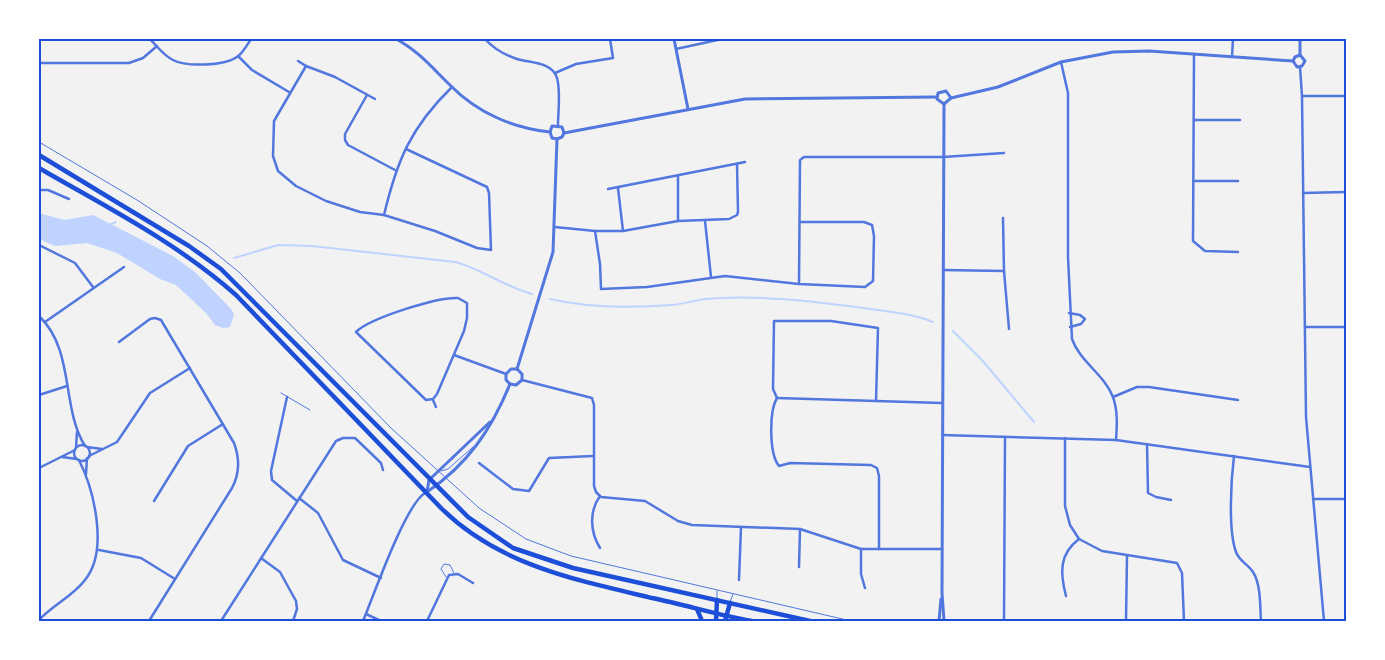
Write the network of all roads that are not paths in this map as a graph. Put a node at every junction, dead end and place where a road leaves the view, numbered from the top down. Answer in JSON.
{"nodes":[{"id":1,"x":150,"y":39,"type":"edge"},
{"id":2,"x":251,"y":39,"type":"edge"},
{"id":3,"x":396,"y":39,"type":"edge"},
{"id":4,"x":485,"y":39,"type":"edge"},
{"id":5,"x":610,"y":39,"type":"edge"},
{"id":6,"x":674,"y":39,"type":"edge"},
{"id":7,"x":722,"y":39,"type":"edge"},
{"id":8,"x":1232,"y":39,"type":"edge"},
{"id":9,"x":1300,"y":39,"type":"edge"},
{"id":10,"x":157,"y":46,"type":"junction"},
{"id":11,"x":676,"y":49,"type":"junction"},
{"id":12,"x":1194,"y":54,"type":"junction"},
{"id":13,"x":1300,"y":55,"type":"junction"},
{"id":14,"x":238,"y":56,"type":"junction"},
{"id":15,"x":1232,"y":57,"type":"junction"},
{"id":16,"x":298,"y":61,"type":"dead end"},
{"id":17,"x":1061,"y":62,"type":"junction"},
{"id":18,"x":1293,"y":62,"type":"junction"},
{"id":19,"x":39,"y":63,"type":"edge"},
{"id":20,"x":306,"y":66,"type":"junction"},
{"id":21,"x":1300,"y":67,"type":"junction"},
{"id":22,"x":555,"y":74,"type":"junction"},
{"id":23,"x":452,"y":87,"type":"junction"},
{"id":24,"x":289,"y":92,"type":"junction"},
{"id":25,"x":367,"y":95,"type":"junction"},
{"id":26,"x":1302,"y":96,"type":"junction"},
{"id":27,"x":1346,"y":96,"type":"edge"},
{"id":28,"x":936,"y":97,"type":"junction"},
{"id":29,"x":951,"y":98,"type":"junction"},
{"id":30,"x":375,"y":99,"type":"dead end"},
{"id":31,"x":944,"y":104,"type":"junction"},
{"id":32,"x":688,"y":109,"type":"junction"},
{"id":33,"x":1194,"y":120,"type":"junction"},
{"id":34,"x":1240,"y":120,"type":"dead end"},
{"id":35,"x":558,"y":125,"type":"junction"},
{"id":36,"x":550,"y":132,"type":"junction"},
{"id":37,"x":564,"y":133,"type":"junction"},
{"id":38,"x":557,"y":139,"type":"junction"},
{"id":39,"x":39,"y":142,"type":"edge"},
{"id":40,"x":406,"y":149,"type":"junction"},
{"id":41,"x":1004,"y":153,"type":"dead end"},
{"id":42,"x":39,"y":154,"type":"edge"},
{"id":43,"x":943,"y":157,"type":"junction"},
{"id":44,"x":745,"y":162,"type":"dead end"},
{"id":45,"x":737,"y":164,"type":"junction"},
{"id":46,"x":39,"y":168,"type":"edge"},
{"id":47,"x":395,"y":170,"type":"junction"},
{"id":48,"x":678,"y":176,"type":"junction"},
{"id":49,"x":1193,"y":181,"type":"junction"},
{"id":50,"x":1238,"y":181,"type":"dead end"},
{"id":51,"x":618,"y":188,"type":"junction"},
{"id":52,"x":608,"y":189,"type":"dead end"},
{"id":53,"x":39,"y":190,"type":"edge"},
{"id":54,"x":1346,"y":192,"type":"edge"},
{"id":55,"x":1303,"y":193,"type":"junction"},
{"id":56,"x":69,"y":199,"type":"dead end"},
{"id":57,"x":384,"y":215,"type":"junction"},
{"id":58,"x":1003,"y":218,"type":"dead end"},
{"id":59,"x":705,"y":221,"type":"junction"},
{"id":60,"x":678,"y":222,"type":"junction"},
{"id":61,"x":800,"y":222,"type":"junction"},
{"id":62,"x":555,"y":227,"type":"junction"},
{"id":63,"x":594,"y":231,"type":"junction"},
{"id":64,"x":623,"y":231,"type":"junction"},
{"id":65,"x":39,"y":245,"type":"edge"},
{"id":66,"x":1238,"y":252,"type":"dead end"},
{"id":67,"x":124,"y":267,"type":"dead end"},
{"id":68,"x":943,"y":270,"type":"junction"},
{"id":69,"x":1004,"y":271,"type":"junction"},
{"id":70,"x":711,"y":277,"type":"junction"},
{"id":71,"x":799,"y":284,"type":"junction"},
{"id":72,"x":93,"y":287,"type":"junction"},
{"id":73,"x":158,"y":313,"type":"dead end"},
{"id":74,"x":1069,"y":313,"type":"junction"},
{"id":75,"x":39,"y":316,"type":"edge"},
{"id":76,"x":157,"y":318,"type":"junction"},
{"id":77,"x":45,"y":322,"type":"junction"},
{"id":78,"x":1305,"y":327,"type":"junction"},
{"id":79,"x":1346,"y":327,"type":"edge"},
{"id":80,"x":1070,"y":328,"type":"junction"},
{"id":81,"x":1009,"y":329,"type":"dead end"},
{"id":82,"x":119,"y":342,"type":"dead end"},
{"id":83,"x":454,"y":355,"type":"junction"},
{"id":84,"x":190,"y":368,"type":"junction"},
{"id":85,"x":517,"y":368,"type":"junction"},
{"id":86,"x":506,"y":374,"type":"junction"},
{"id":87,"x":522,"y":380,"type":"junction"},
{"id":88,"x":510,"y":384,"type":"junction"},
{"id":89,"x":67,"y":386,"type":"junction"},
{"id":90,"x":281,"y":393,"type":"dead end"},
{"id":91,"x":39,"y":395,"type":"edge"},
{"id":92,"x":287,"y":397,"type":"junction"},
{"id":93,"x":1113,"y":397,"type":"junction"},
{"id":94,"x":776,"y":398,"type":"junction"},
{"id":95,"x":433,"y":399,"type":"junction"},
{"id":96,"x":1238,"y":400,"type":"dead end"},
{"id":97,"x":876,"y":401,"type":"junction"},
{"id":98,"x":942,"y":403,"type":"junction"},
{"id":99,"x":436,"y":408,"type":"dead end"},
{"id":100,"x":310,"y":410,"type":"dead end"},
{"id":101,"x":491,"y":422,"type":"junction"},
{"id":102,"x":223,"y":424,"type":"junction"},
{"id":103,"x":77,"y":432,"type":"junction"},
{"id":104,"x":942,"y":435,"type":"junction"},
{"id":105,"x":1005,"y":437,"type":"junction"},
{"id":106,"x":1065,"y":438,"type":"junction"},
{"id":107,"x":1116,"y":440,"type":"junction"},
{"id":108,"x":479,"y":444,"type":"junction"},
{"id":109,"x":1147,"y":444,"type":"junction"},
{"id":110,"x":86,"y":447,"type":"junction"},
{"id":111,"x":75,"y":449,"type":"junction"},
{"id":112,"x":102,"y":449,"type":"junction"},
{"id":113,"x":593,"y":456,"type":"junction"},
{"id":114,"x":1234,"y":456,"type":"junction"},
{"id":115,"x":62,"y":457,"type":"junction"},
{"id":116,"x":88,"y":457,"type":"junction"},
{"id":117,"x":78,"y":459,"type":"junction"},
{"id":118,"x":479,"y":463,"type":"dead end"},
{"id":119,"x":1310,"y":467,"type":"junction"},
{"id":120,"x":39,"y":468,"type":"edge"},
{"id":121,"x":448,"y":469,"type":"junction"},
{"id":122,"x":383,"y":470,"type":"dead end"},
{"id":123,"x":438,"y":471,"type":"junction"},
{"id":124,"x":86,"y":474,"type":"junction"},
{"id":125,"x":445,"y":477,"type":"junction"},
{"id":126,"x":429,"y":480,"type":"junction"},
{"id":127,"x":435,"y":486,"type":"junction"},
{"id":128,"x":427,"y":492,"type":"junction"},
{"id":129,"x":600,"y":496,"type":"junction"},
{"id":130,"x":298,"y":499,"type":"junction"},
{"id":131,"x":1313,"y":499,"type":"junction"},
{"id":132,"x":1346,"y":499,"type":"edge"},
{"id":133,"x":1170,"y":500,"type":"dead end"},
{"id":134,"x":154,"y":501,"type":"dead end"},
{"id":135,"x":741,"y":527,"type":"junction"},
{"id":136,"x":800,"y":529,"type":"junction"},
{"id":137,"x":1079,"y":539,"type":"junction"},
{"id":138,"x":600,"y":548,"type":"dead end"},
{"id":139,"x":861,"y":549,"type":"junction"},
{"id":140,"x":879,"y":549,"type":"junction"},
{"id":141,"x":942,"y":549,"type":"junction"},
{"id":142,"x":99,"y":550,"type":"junction"},
{"id":143,"x":1127,"y":556,"type":"junction"},
{"id":144,"x":261,"y":558,"type":"junction"},
{"id":145,"x":799,"y":567,"type":"dead end"},
{"id":146,"x":454,"y":573,"type":"junction"},
{"id":147,"x":447,"y":577,"type":"junction"},
{"id":148,"x":381,"y":578,"type":"junction"},
{"id":149,"x":175,"y":579,"type":"junction"},
{"id":150,"x":739,"y":580,"type":"dead end"},
{"id":151,"x":474,"y":583,"type":"dead end"},
{"id":152,"x":865,"y":588,"type":"dead end"},
{"id":153,"x":717,"y":590,"type":"junction"},
{"id":154,"x":942,"y":593,"type":"junction"},
{"id":155,"x":733,"y":594,"type":"junction"},
{"id":156,"x":1066,"y":596,"type":"dead end"},
{"id":157,"x":717,"y":600,"type":"junction"},
{"id":158,"x":730,"y":602,"type":"junction"},
{"id":159,"x":696,"y":608,"type":"junction"},
{"id":160,"x":366,"y":614,"type":"junction"},
{"id":161,"x":717,"y":614,"type":"junction"},
{"id":162,"x":725,"y":619,"type":"edge"},
{"id":163,"x":39,"y":620,"type":"edge"},
{"id":164,"x":149,"y":621,"type":"edge"},
{"id":165,"x":221,"y":621,"type":"edge"},
{"id":166,"x":293,"y":621,"type":"edge"},
{"id":167,"x":363,"y":621,"type":"edge"},
{"id":168,"x":381,"y":621,"type":"edge"},
{"id":169,"x":426,"y":621,"type":"edge"},
{"id":170,"x":702,"y":621,"type":"edge"},
{"id":171,"x":716,"y":621,"type":"edge"},
{"id":172,"x":752,"y":621,"type":"edge"},
{"id":173,"x":810,"y":621,"type":"edge"},
{"id":174,"x":851,"y":621,"type":"edge"},
{"id":175,"x":939,"y":621,"type":"edge"},
{"id":176,"x":944,"y":621,"type":"edge"},
{"id":177,"x":1004,"y":621,"type":"edge"},
{"id":178,"x":1126,"y":621,"type":"edge"},
{"id":179,"x":1184,"y":621,"type":"edge"},
{"id":180,"x":1261,"y":621,"type":"edge"},
{"id":181,"x":1324,"y":621,"type":"edge"}],
"edges":[{"from":1,"to":10,"type":"street"},
{"from":2,"to":14,"type":"street"},
{"from":3,"to":23,"type":"street"},
{"from":4,"to":22,"type":"street"},
{"from":5,"to":22,"type":"street"},
{"from":6,"to":11,"type":"street"},
{"from":7,"to":11,"type":"street"},
{"from":8,"to":15,"type":"street"},
{"from":9,"to":13,"type":"street"},
{"from":10,"to":14,"type":"street"},
{"from":10,"to":19,"type":"street"},
{"from":11,"to":32,"type":"street"},
{"from":12,"to":15,"type":"street"},
{"from":12,"to":17,"type":"street"},
{"from":12,"to":33,"type":"street"},
{"from":13,"to":18,"type":"street"},
{"from":13,"to":21,"type":"street"},
{"from":14,"to":24,"type":"street"},
{"from":15,"to":18,"type":"street"},
{"from":16,"to":20,"type":"street"},
{"from":17,"to":29,"type":"street"},
{"from":17,"to":74,"type":"street"},
{"from":18,"to":21,"type":"street"},
{"from":20,"to":24,"type":"street"},
{"from":20,"to":25,"type":"street"},
{"from":21,"to":26,"type":"street"},
{"from":22,"to":35,"type":"street"},
{"from":23,"to":36,"type":"street"},
{"from":23,"to":40,"type":"street"},
{"from":24,"to":57,"type":"street"},
{"from":25,"to":30,"type":"street"},
{"from":25,"to":47,"type":"street"},
{"from":26,"to":27,"type":"street"},
{"from":26,"to":55,"type":"street"},
{"from":28,"to":29,"type":"street"},
{"from":28,"to":31,"type":"street"},
{"from":28,"to":32,"type":"street"},
{"from":29,"to":31,"type":"street"},
{"from":31,"to":43,"type":"street"},
{"from":32,"to":37,"type":"street"},
{"from":33,"to":34,"type":"street"},
{"from":33,"to":49,"type":"street"},
{"from":35,"to":36,"type":"street"},
{"from":35,"to":37,"type":"street"},
{"from":36,"to":38,"type":"street"},
{"from":37,"to":38,"type":"street"},
{"from":38,"to":62,"type":"street"},
{"from":39,"to":123,"type":"lane"},
{"from":40,"to":47,"type":"street"},
{"from":40,"to":57,"type":"street"},
{"from":41,"to":43,"type":"street"},
{"from":42,"to":126,"type":"main road"},
{"from":43,"to":61,"type":"street"},
{"from":43,"to":68,"type":"street"},
{"from":44,"to":45,"type":"street"},
{"from":45,"to":48,"type":"street"},
{"from":45,"to":59,"type":"street"},
{"from":46,"to":128,"type":"main road"},
{"from":47,"to":57,"type":"street"},
{"from":48,"to":51,"type":"street"},
{"from":48,"to":60,"type":"street"},
{"from":49,"to":50,"type":"street"},
{"from":49,"to":66,"type":"street"},
{"from":51,"to":52,"type":"street"},
{"from":51,"to":64,"type":"street"},
{"from":53,"to":56,"type":"street"},
{"from":54,"to":55,"type":"street"},
{"from":55,"to":78,"type":"street"},
{"from":58,"to":69,"type":"street"},
{"from":59,"to":60,"type":"street"},
{"from":59,"to":70,"type":"street"},
{"from":60,"to":64,"type":"street"},
{"from":61,"to":71,"type":"street"},
{"from":61,"to":71,"type":"street"},
{"from":62,"to":63,"type":"street"},
{"from":62,"to":85,"type":"street"},
{"from":63,"to":64,"type":"street"},
{"from":63,"to":70,"type":"street"},
{"from":65,"to":72,"type":"street"},
{"from":67,"to":72,"type":"street"},
{"from":68,"to":69,"type":"street"},
{"from":68,"to":98,"type":"street"},
{"from":69,"to":81,"type":"street"},
{"from":70,"to":71,"type":"street"},
{"from":72,"to":77,"type":"street"},
{"from":73,"to":76,"type":"street"},
{"from":74,"to":80,"type":"street"},
{"from":74,"to":80,"type":"street"},
{"from":75,"to":77,"type":"street"},
{"from":76,"to":82,"type":"street"},
{"from":76,"to":84,"type":"street"},
{"from":77,"to":89,"type":"street"},
{"from":78,"to":79,"type":"street"},
{"from":78,"to":119,"type":"street"},
{"from":80,"to":93,"type":"street"},
{"from":83,"to":86,"type":"street"},
{"from":83,"to":95,"type":"street"},
{"from":83,"to":95,"type":"street"},
{"from":84,"to":102,"type":"street"},
{"from":84,"to":112,"type":"street"},
{"from":85,"to":86,"type":"street"},
{"from":85,"to":87,"type":"street"},
{"from":86,"to":88,"type":"street"},
{"from":87,"to":88,"type":"street"},
{"from":87,"to":113,"type":"street"},
{"from":88,"to":101,"type":"street"},
{"from":89,"to":91,"type":"street"},
{"from":89,"to":103,"type":"street"},
{"from":90,"to":92,"type":"lane"},
{"from":92,"to":100,"type":"lane"},
{"from":92,"to":130,"type":"street"},
{"from":93,"to":96,"type":"street"},
{"from":93,"to":107,"type":"street"},
{"from":94,"to":97,"type":"street"},
{"from":94,"to":97,"type":"street"},
{"from":94,"to":140,"type":"street"},
{"from":95,"to":99,"type":"street"},
{"from":97,"to":98,"type":"street"},
{"from":98,"to":104,"type":"street"},
{"from":101,"to":108,"type":"street"},
{"from":101,"to":123,"type":"street"},
{"from":102,"to":134,"type":"street"},
{"from":102,"to":149,"type":"street"},
{"from":103,"to":110,"type":"street"},
{"from":103,"to":111,"type":"street"},
{"from":104,"to":105,"type":"street"},
{"from":104,"to":141,"type":"street"},
{"from":105,"to":106,"type":"street"},
{"from":105,"to":177,"type":"street"},
{"from":106,"to":107,"type":"street"},
{"from":106,"to":137,"type":"street"},
{"from":107,"to":109,"type":"street"},
{"from":108,"to":121,"type":"lane"},
{"from":108,"to":125,"type":"street"},
{"from":109,"to":114,"type":"street"},
{"from":109,"to":133,"type":"street"},
{"from":110,"to":111,"type":"street"},
{"from":110,"to":112,"type":"street"},
{"from":110,"to":116,"type":"street"},
{"from":111,"to":115,"type":"street"},
{"from":111,"to":117,"type":"street"},
{"from":112,"to":116,"type":"street"},
{"from":113,"to":118,"type":"street"},
{"from":113,"to":129,"type":"street"},
{"from":114,"to":119,"type":"street"},
{"from":114,"to":180,"type":"street"},
{"from":115,"to":117,"type":"street"},
{"from":115,"to":120,"type":"street"},
{"from":116,"to":117,"type":"street"},
{"from":116,"to":124,"type":"street"},
{"from":117,"to":124,"type":"street"},
{"from":119,"to":131,"type":"street"},
{"from":121,"to":123,"type":"lane"},
{"from":121,"to":125,"type":"lane"},
{"from":122,"to":130,"type":"street"},
{"from":123,"to":125,"type":"lane"},
{"from":123,"to":126,"type":"street"},
{"from":124,"to":142,"type":"street"},
{"from":125,"to":127,"type":"street"},
{"from":125,"to":153,"type":"lane"},
{"from":126,"to":127,"type":"main road"},
{"from":126,"to":128,"type":"street"},
{"from":127,"to":128,"type":"street"},
{"from":127,"to":157,"type":"main road"},
{"from":128,"to":148,"type":"street"},
{"from":128,"to":159,"type":"main road"},
{"from":129,"to":135,"type":"street"},
{"from":129,"to":138,"type":"street"},
{"from":130,"to":144,"type":"street"},
{"from":130,"to":148,"type":"street"},
{"from":131,"to":132,"type":"street"},
{"from":131,"to":181,"type":"street"},
{"from":135,"to":136,"type":"street"},
{"from":135,"to":150,"type":"street"},
{"from":136,"to":139,"type":"street"},
{"from":136,"to":145,"type":"street"},
{"from":137,"to":143,"type":"street"},
{"from":137,"to":156,"type":"street"},
{"from":139,"to":140,"type":"street"},
{"from":139,"to":152,"type":"street"},
{"from":140,"to":141,"type":"street"},
{"from":141,"to":154,"type":"street"},
{"from":142,"to":149,"type":"street"},
{"from":142,"to":163,"type":"street"},
{"from":143,"to":178,"type":"street"},
{"from":143,"to":179,"type":"street"},
{"from":144,"to":165,"type":"street"},
{"from":144,"to":166,"type":"street"},
{"from":146,"to":147,"type":"street"},
{"from":146,"to":147,"type":"lane"},
{"from":146,"to":151,"type":"street"},
{"from":147,"to":169,"type":"street"},
{"from":148,"to":160,"type":"street"},
{"from":149,"to":164,"type":"street"},
{"from":153,"to":155,"type":"lane"},
{"from":153,"to":157,"type":"lane"},
{"from":154,"to":175,"type":"street"},
{"from":154,"to":176,"type":"street"},
{"from":155,"to":158,"type":"lane"},
{"from":155,"to":174,"type":"lane"},
{"from":157,"to":158,"type":"main road"},
{"from":157,"to":161,"type":"main road"},
{"from":158,"to":162,"type":"main road"},
{"from":158,"to":173,"type":"main road"},
{"from":159,"to":161,"type":"main road"},
{"from":159,"to":170,"type":"main road"},
{"from":160,"to":167,"type":"street"},
{"from":160,"to":168,"type":"street"},
{"from":161,"to":162,"type":"main road"},
{"from":161,"to":171,"type":"main road"},
{"from":162,"to":172,"type":"main road"}]}
